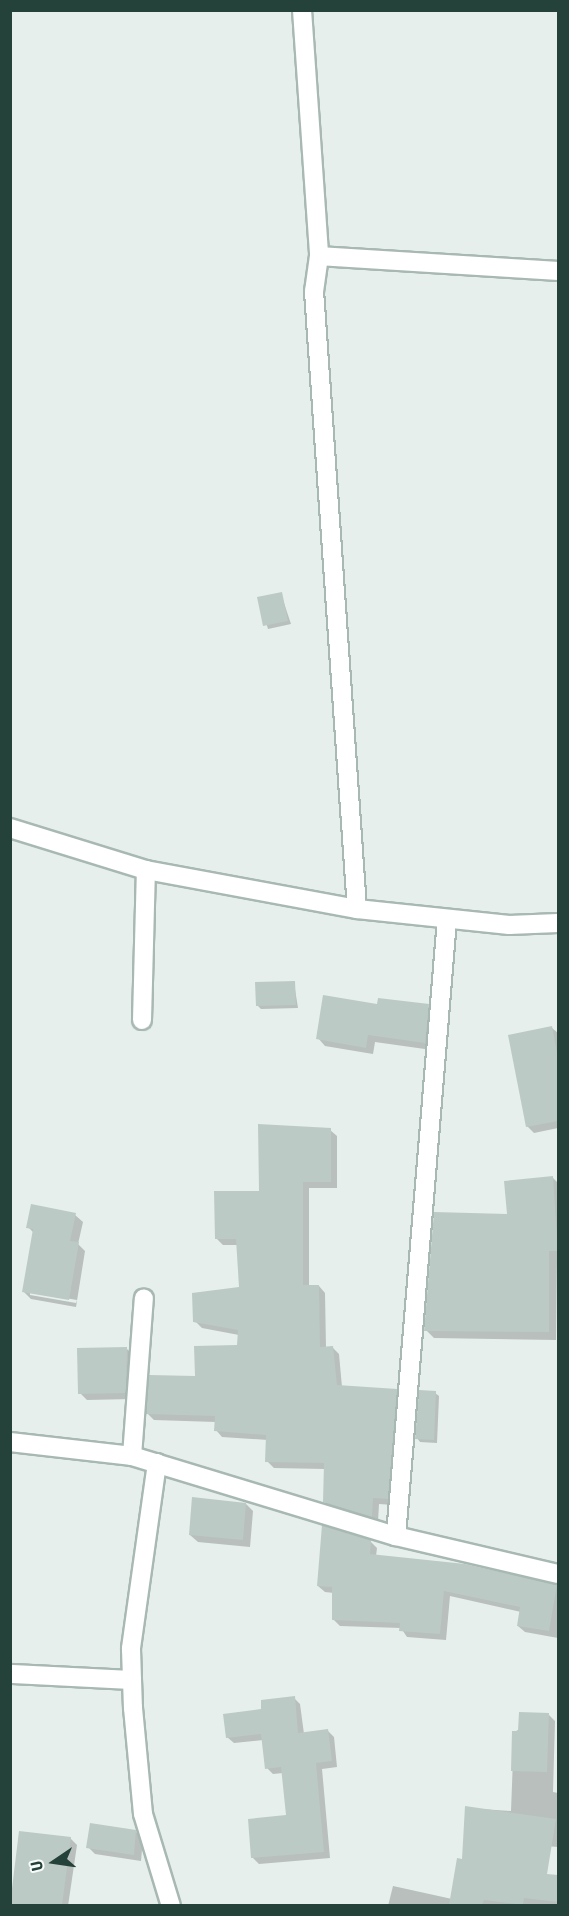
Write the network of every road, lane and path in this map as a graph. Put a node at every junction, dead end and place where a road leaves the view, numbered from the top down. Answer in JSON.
{"nodes":[{"id":1,"x":302,"y":10,"type":"edge"},
{"id":2,"x":319,"y":256,"type":"junction"},
{"id":3,"x":558,"y":271,"type":"edge"},
{"id":4,"x":10,"y":828,"type":"edge"},
{"id":5,"x":146,"y":870,"type":"junction"},
{"id":6,"x":357,"y":909,"type":"junction"},
{"id":7,"x":447,"y":919,"type":"junction"},
{"id":8,"x":558,"y":923,"type":"edge"},
{"id":9,"x":142,"y":1020,"type":"dead end"},
{"id":10,"x":144,"y":1298,"type":"dead end"},
{"id":11,"x":10,"y":1442,"type":"edge"},
{"id":12,"x":132,"y":1456,"type":"junction"},
{"id":13,"x":157,"y":1463,"type":"junction"},
{"id":14,"x":396,"y":1536,"type":"junction"},
{"id":15,"x":558,"y":1574,"type":"edge"},
{"id":16,"x":12,"y":1674,"type":"edge"},
{"id":17,"x":132,"y":1680,"type":"junction"},
{"id":18,"x":171,"y":1905,"type":"edge"}],
"edges":[{"from":1,"to":2,"type":"street"},
{"from":2,"to":3,"type":"street"},
{"from":2,"to":6,"type":"street"},
{"from":4,"to":5,"type":"street"},
{"from":5,"to":6,"type":"street"},
{"from":5,"to":9,"type":"street"},
{"from":6,"to":7,"type":"street"},
{"from":7,"to":8,"type":"street"},
{"from":7,"to":14,"type":"street"},
{"from":10,"to":12,"type":"street"},
{"from":11,"to":12,"type":"street"},
{"from":12,"to":13,"type":"street"},
{"from":13,"to":14,"type":"street"},
{"from":13,"to":17,"type":"street"},
{"from":14,"to":15,"type":"street"},
{"from":16,"to":17,"type":"street"},
{"from":17,"to":18,"type":"street"}]}
